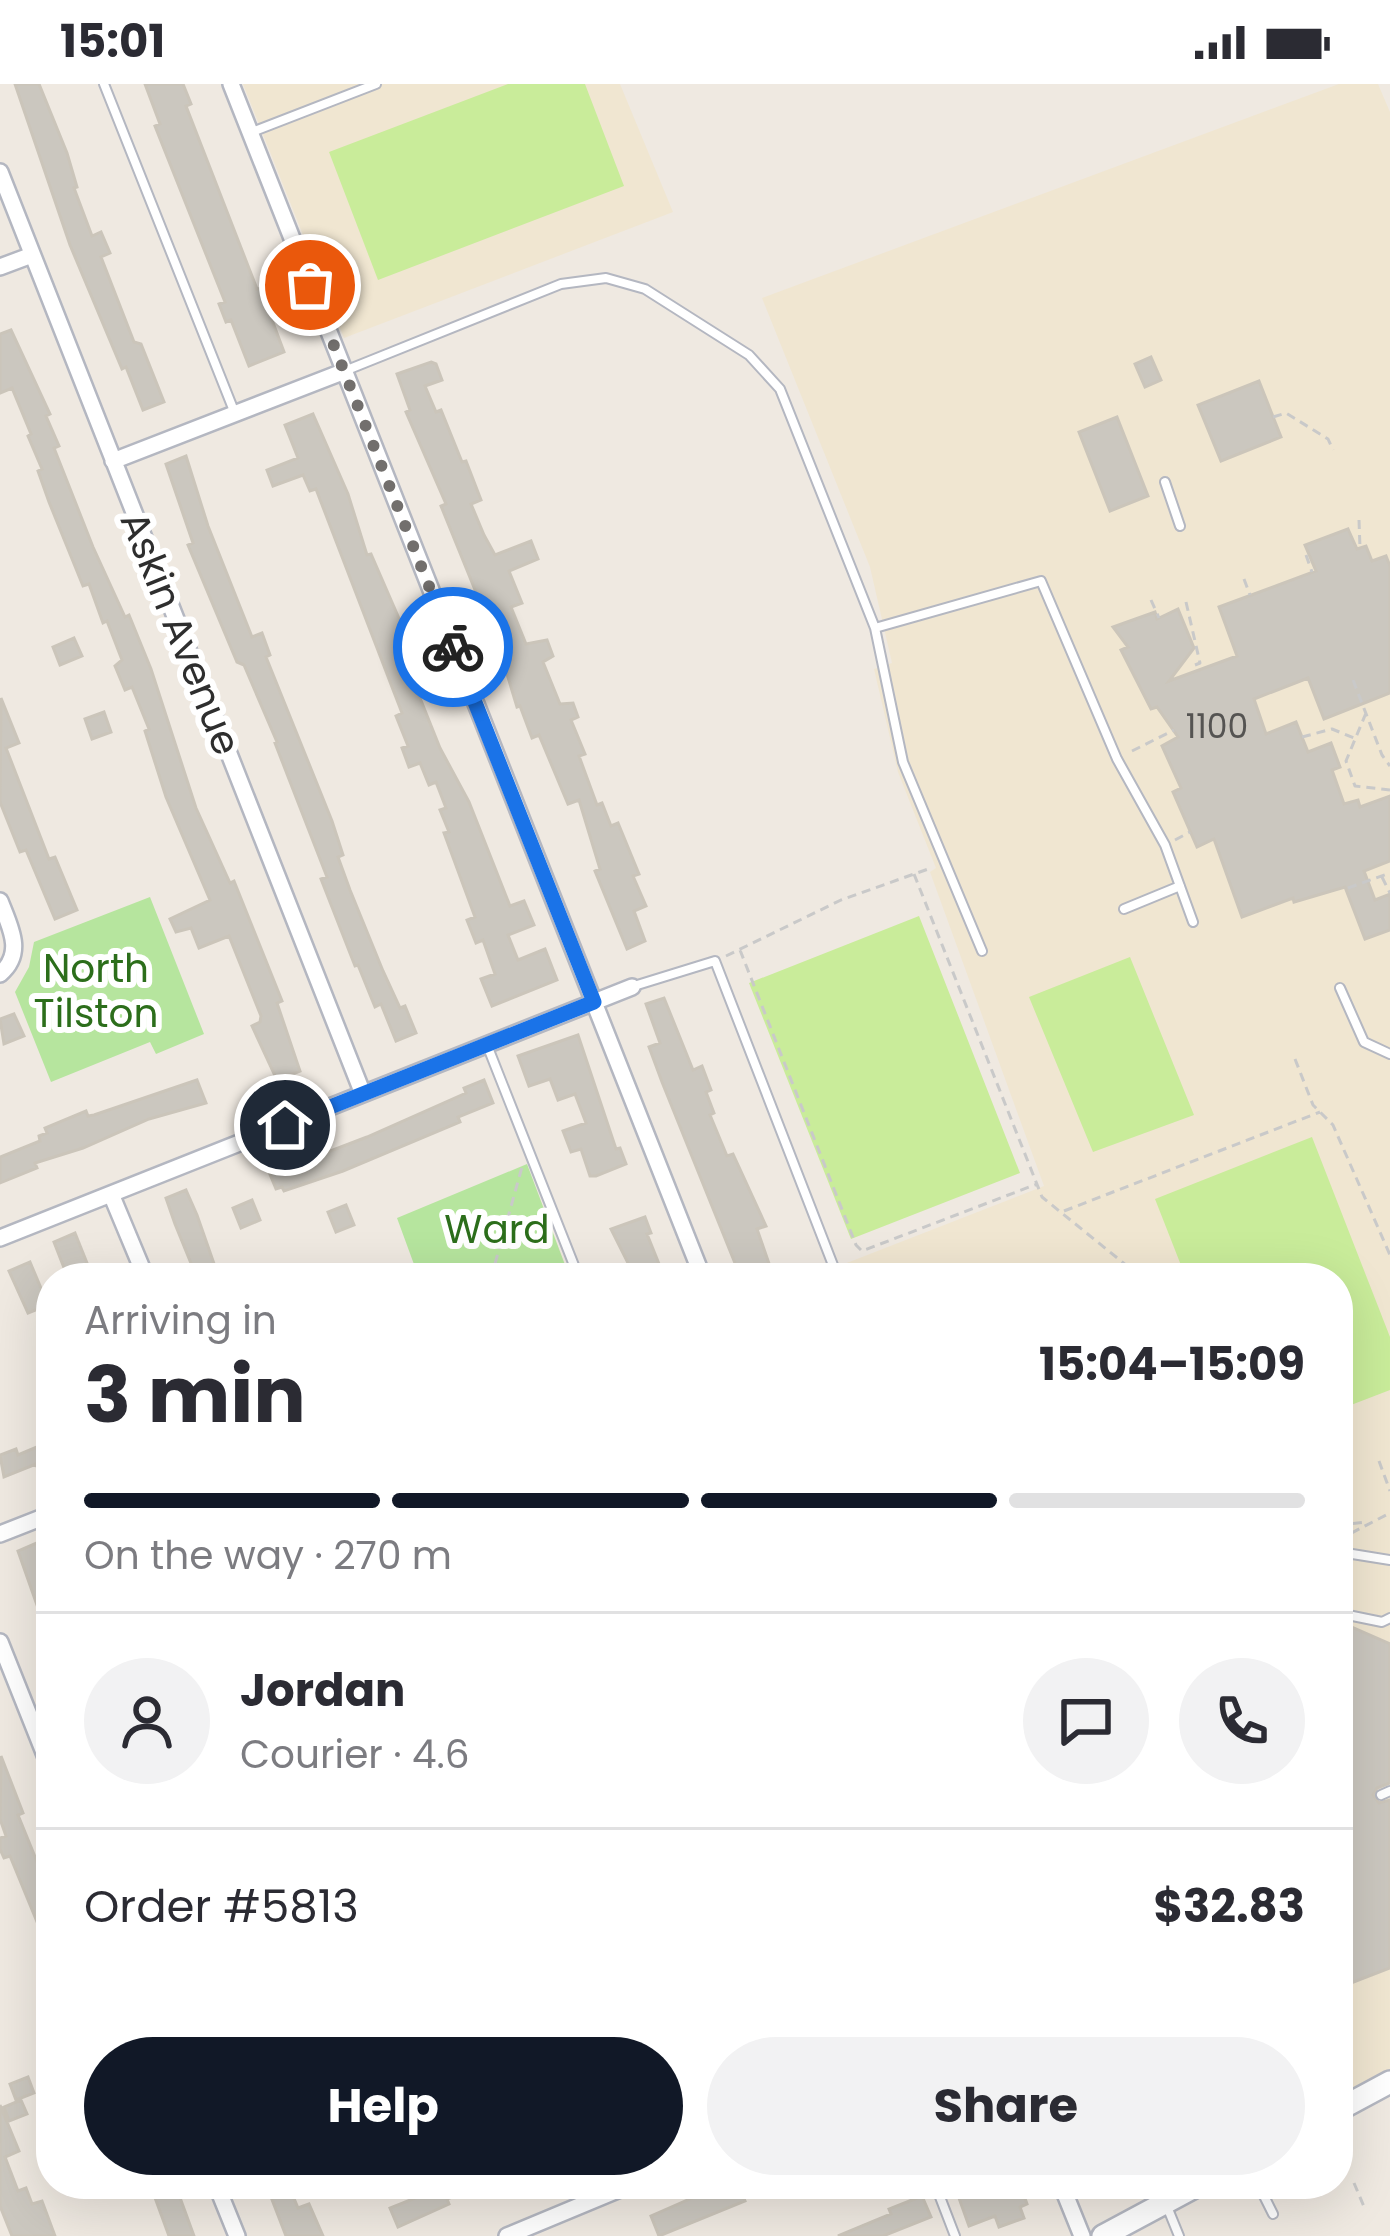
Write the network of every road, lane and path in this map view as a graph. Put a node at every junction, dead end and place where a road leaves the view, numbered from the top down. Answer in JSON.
{"nodes":[{"id":1,"x":104,"y":84,"type":"edge"},
{"id":2,"x":231,"y":84,"type":"edge"},
{"id":3,"x":376,"y":84,"type":"edge"},
{"id":4,"x":250,"y":133,"type":"junction"},
{"id":5,"x":0,"y":172,"type":"edge"},
{"id":6,"x":32,"y":255,"type":"junction"},
{"id":7,"x":0,"y":267,"type":"edge"},
{"id":8,"x":345,"y":371,"type":"junction"},
{"id":9,"x":235,"y":414,"type":"junction"},
{"id":10,"x":1273,"y":417,"type":"dead end"},
{"id":11,"x":1333,"y":450,"type":"dead end"},
{"id":12,"x":113,"y":461,"type":"junction"},
{"id":13,"x":1165,"y":482,"type":"dead end"},
{"id":14,"x":1359,"y":520,"type":"dead end"},
{"id":15,"x":1180,"y":526,"type":"dead end"},
{"id":16,"x":1360,"y":548,"type":"dead end"},
{"id":17,"x":1306,"y":556,"type":"dead end"},
{"id":18,"x":1312,"y":572,"type":"dead end"},
{"id":19,"x":1244,"y":579,"type":"dead end"},
{"id":20,"x":1250,"y":595,"type":"dead end"},
{"id":21,"x":1151,"y":600,"type":"dead end"},
{"id":22,"x":1186,"y":602,"type":"dead end"},
{"id":23,"x":1160,"y":618,"type":"dead end"},
{"id":24,"x":874,"y":628,"type":"junction"},
{"id":25,"x":1195,"y":665,"type":"dead end"},
{"id":26,"x":1354,"y":680,"type":"dead end"},
{"id":27,"x":1366,"y":713,"type":"junction"},
{"id":28,"x":1174,"y":730,"type":"dead end"},
{"id":29,"x":1302,"y":737,"type":"dead end"},
{"id":30,"x":1356,"y":739,"type":"junction"},
{"id":31,"x":1132,"y":751,"type":"dead end"},
{"id":32,"x":1390,"y":766,"type":"edge"},
{"id":33,"x":1372,"y":790,"type":"junction"},
{"id":34,"x":1390,"y":790,"type":"edge"},
{"id":35,"x":1377,"y":801,"type":"dead end"},
{"id":36,"x":1190,"y":832,"type":"dead end"},
{"id":37,"x":1173,"y":841,"type":"dead end"},
{"id":38,"x":933,"y":867,"type":"dead end"},
{"id":39,"x":1390,"y":873,"type":"edge"},
{"id":40,"x":914,"y":874,"type":"junction"},
{"id":41,"x":1382,"y":876,"type":"junction"},
{"id":42,"x":1180,"y":886,"type":"junction"},
{"id":43,"x":1348,"y":888,"type":"dead end"},
{"id":44,"x":1390,"y":893,"type":"edge"},
{"id":45,"x":0,"y":901,"type":"edge"},
{"id":46,"x":1124,"y":909,"type":"dead end"},
{"id":47,"x":1193,"y":922,"type":"dead end"},
{"id":48,"x":740,"y":950,"type":"junction"},
{"id":49,"x":982,"y":951,"type":"dead end"},
{"id":50,"x":715,"y":961,"type":"junction"},
{"id":51,"x":0,"y":974,"type":"edge"},
{"id":52,"x":632,"y":987,"type":"joint"},
{"id":53,"x":1340,"y":988,"type":"dead end"},
{"id":54,"x":594,"y":1002,"type":"junction"},
{"id":55,"x":487,"y":1044,"type":"junction"},
{"id":56,"x":1390,"y":1054,"type":"edge"},
{"id":57,"x":1295,"y":1059,"type":"dead end"},
{"id":58,"x":363,"y":1094,"type":"junction"},
{"id":59,"x":1320,"y":1112,"type":"junction"},
{"id":60,"x":527,"y":1148,"type":"junction"},
{"id":61,"x":1037,"y":1184,"type":"junction"},
{"id":62,"x":112,"y":1194,"type":"junction"},
{"id":63,"x":1060,"y":1212,"type":"junction"},
{"id":64,"x":0,"y":1238,"type":"edge"},
{"id":65,"x":1390,"y":1255,"type":"edge"},
{"id":66,"x":140,"y":1263,"type":"edge"},
{"id":67,"x":495,"y":1263,"type":"edge"},
{"id":68,"x":573,"y":1263,"type":"edge"},
{"id":69,"x":697,"y":1263,"type":"edge"},
{"id":70,"x":832,"y":1263,"type":"edge"},
{"id":71,"x":1123,"y":1263,"type":"edge"},
{"id":72,"x":1379,"y":1461,"type":"dead end"},
{"id":73,"x":1390,"y":1490,"type":"edge"},
{"id":74,"x":1390,"y":1514,"type":"edge"},
{"id":75,"x":36,"y":1520,"type":"edge"},
{"id":76,"x":1375,"y":1521,"type":"junction"},
{"id":77,"x":1353,"y":1523,"type":"edge"},
{"id":78,"x":1353,"y":1532,"type":"edge"},
{"id":79,"x":0,"y":1534,"type":"edge"},
{"id":80,"x":1353,"y":1554,"type":"edge"},
{"id":81,"x":1390,"y":1561,"type":"edge"},
{"id":82,"x":1353,"y":1616,"type":"edge"},
{"id":83,"x":1390,"y":1618,"type":"edge"},
{"id":84,"x":0,"y":1642,"type":"edge"},
{"id":85,"x":36,"y":1732,"type":"edge"},
{"id":86,"x":1390,"y":2082,"type":"edge"},
{"id":87,"x":1353,"y":2102,"type":"edge"},
{"id":88,"x":1354,"y":2183,"type":"dead end"},
{"id":89,"x":222,"y":2199,"type":"edge"},
{"id":90,"x":599,"y":2199,"type":"edge"},
{"id":91,"x":941,"y":2199,"type":"edge"},
{"id":92,"x":1067,"y":2199,"type":"edge"},
{"id":93,"x":1172,"y":2199,"type":"edge"},
{"id":94,"x":1266,"y":2199,"type":"edge"},
{"id":95,"x":1165,"y":2203,"type":"junction"},
{"id":96,"x":1365,"y":2209,"type":"dead end"},
{"id":97,"x":1274,"y":2213,"type":"dead end"},
{"id":98,"x":526,"y":2232,"type":"edge"},
{"id":99,"x":236,"y":2236,"type":"edge"},
{"id":100,"x":507,"y":2236,"type":"edge"},
{"id":101,"x":955,"y":2236,"type":"edge"},
{"id":102,"x":1082,"y":2236,"type":"edge"},
{"id":103,"x":1103,"y":2236,"type":"edge"},
{"id":104,"x":1179,"y":2236,"type":"edge"}],
"edges":[{"from":1,"to":9,"type":"lane"},
{"from":2,"to":4,"type":"street"},
{"from":3,"to":4,"type":"lane"},
{"from":4,"to":8,"type":"street"},
{"from":5,"to":6,"type":"street","name":"Askin Avenue"},
{"from":6,"to":7,"type":"street"},
{"from":6,"to":12,"type":"street","name":"Askin Avenue"},
{"from":8,"to":9,"type":"street"},
{"from":8,"to":24,"type":"lane"},
{"from":8,"to":54,"type":"street"},
{"from":9,"to":12,"type":"street"},
{"from":10,"to":11,"type":"path"},
{"from":12,"to":58,"type":"street","name":"Askin Avenue"},
{"from":13,"to":15,"type":"lane"},
{"from":14,"to":16,"type":"path"},
{"from":17,"to":18,"type":"path"},
{"from":19,"to":20,"type":"path"},
{"from":21,"to":23,"type":"path"},
{"from":22,"to":25,"type":"path"},
{"from":24,"to":42,"type":"lane"},
{"from":24,"to":49,"type":"lane"},
{"from":26,"to":27,"type":"path"},
{"from":27,"to":30,"type":"path"},
{"from":27,"to":32,"type":"path"},
{"from":28,"to":31,"type":"path"},
{"from":29,"to":30,"type":"path"},
{"from":30,"to":33,"type":"path"},
{"from":33,"to":34,"type":"path"},
{"from":33,"to":35,"type":"path"},
{"from":36,"to":37,"type":"path"},
{"from":38,"to":40,"type":"path"},
{"from":39,"to":41,"type":"path"},
{"from":40,"to":48,"type":"path"},
{"from":40,"to":61,"type":"path"},
{"from":41,"to":43,"type":"path"},
{"from":41,"to":44,"type":"path"},
{"from":42,"to":46,"type":"lane"},
{"from":42,"to":47,"type":"lane"},
{"from":45,"to":51,"type":"street"},
{"from":48,"to":50,"type":"path"},
{"from":48,"to":61,"type":"path"},
{"from":50,"to":52,"type":"lane"},
{"from":50,"to":70,"type":"lane"},
{"from":52,"to":54,"type":"street"},
{"from":53,"to":56,"type":"lane"},
{"from":54,"to":55,"type":"street"},
{"from":54,"to":69,"type":"street"},
{"from":55,"to":58,"type":"street"},
{"from":55,"to":60,"type":"lane"},
{"from":57,"to":59,"type":"path"},
{"from":58,"to":62,"type":"street"},
{"from":59,"to":63,"type":"path"},
{"from":59,"to":65,"type":"path"},
{"from":60,"to":67,"type":"path"},
{"from":60,"to":68,"type":"lane"},
{"from":61,"to":63,"type":"path"},
{"from":62,"to":64,"type":"street"},
{"from":62,"to":66,"type":"street"},
{"from":63,"to":71,"type":"path"},
{"from":72,"to":73,"type":"path"},
{"from":74,"to":76,"type":"path"},
{"from":75,"to":79,"type":"street"},
{"from":76,"to":77,"type":"path"},
{"from":76,"to":78,"type":"path"},
{"from":80,"to":81,"type":"lane"},
{"from":82,"to":83,"type":"lane"},
{"from":84,"to":85,"type":"street"},
{"from":86,"to":87,"type":"street"},
{"from":88,"to":96,"type":"path"},
{"from":89,"to":99,"type":"street"},
{"from":90,"to":98,"type":"street"},
{"from":91,"to":101,"type":"lane"},
{"from":92,"to":102,"type":"street"},
{"from":93,"to":95,"type":"street"},
{"from":94,"to":97,"type":"lane"},
{"from":95,"to":103,"type":"street"},
{"from":95,"to":104,"type":"lane"},
{"from":98,"to":100,"type":"street"}]}
